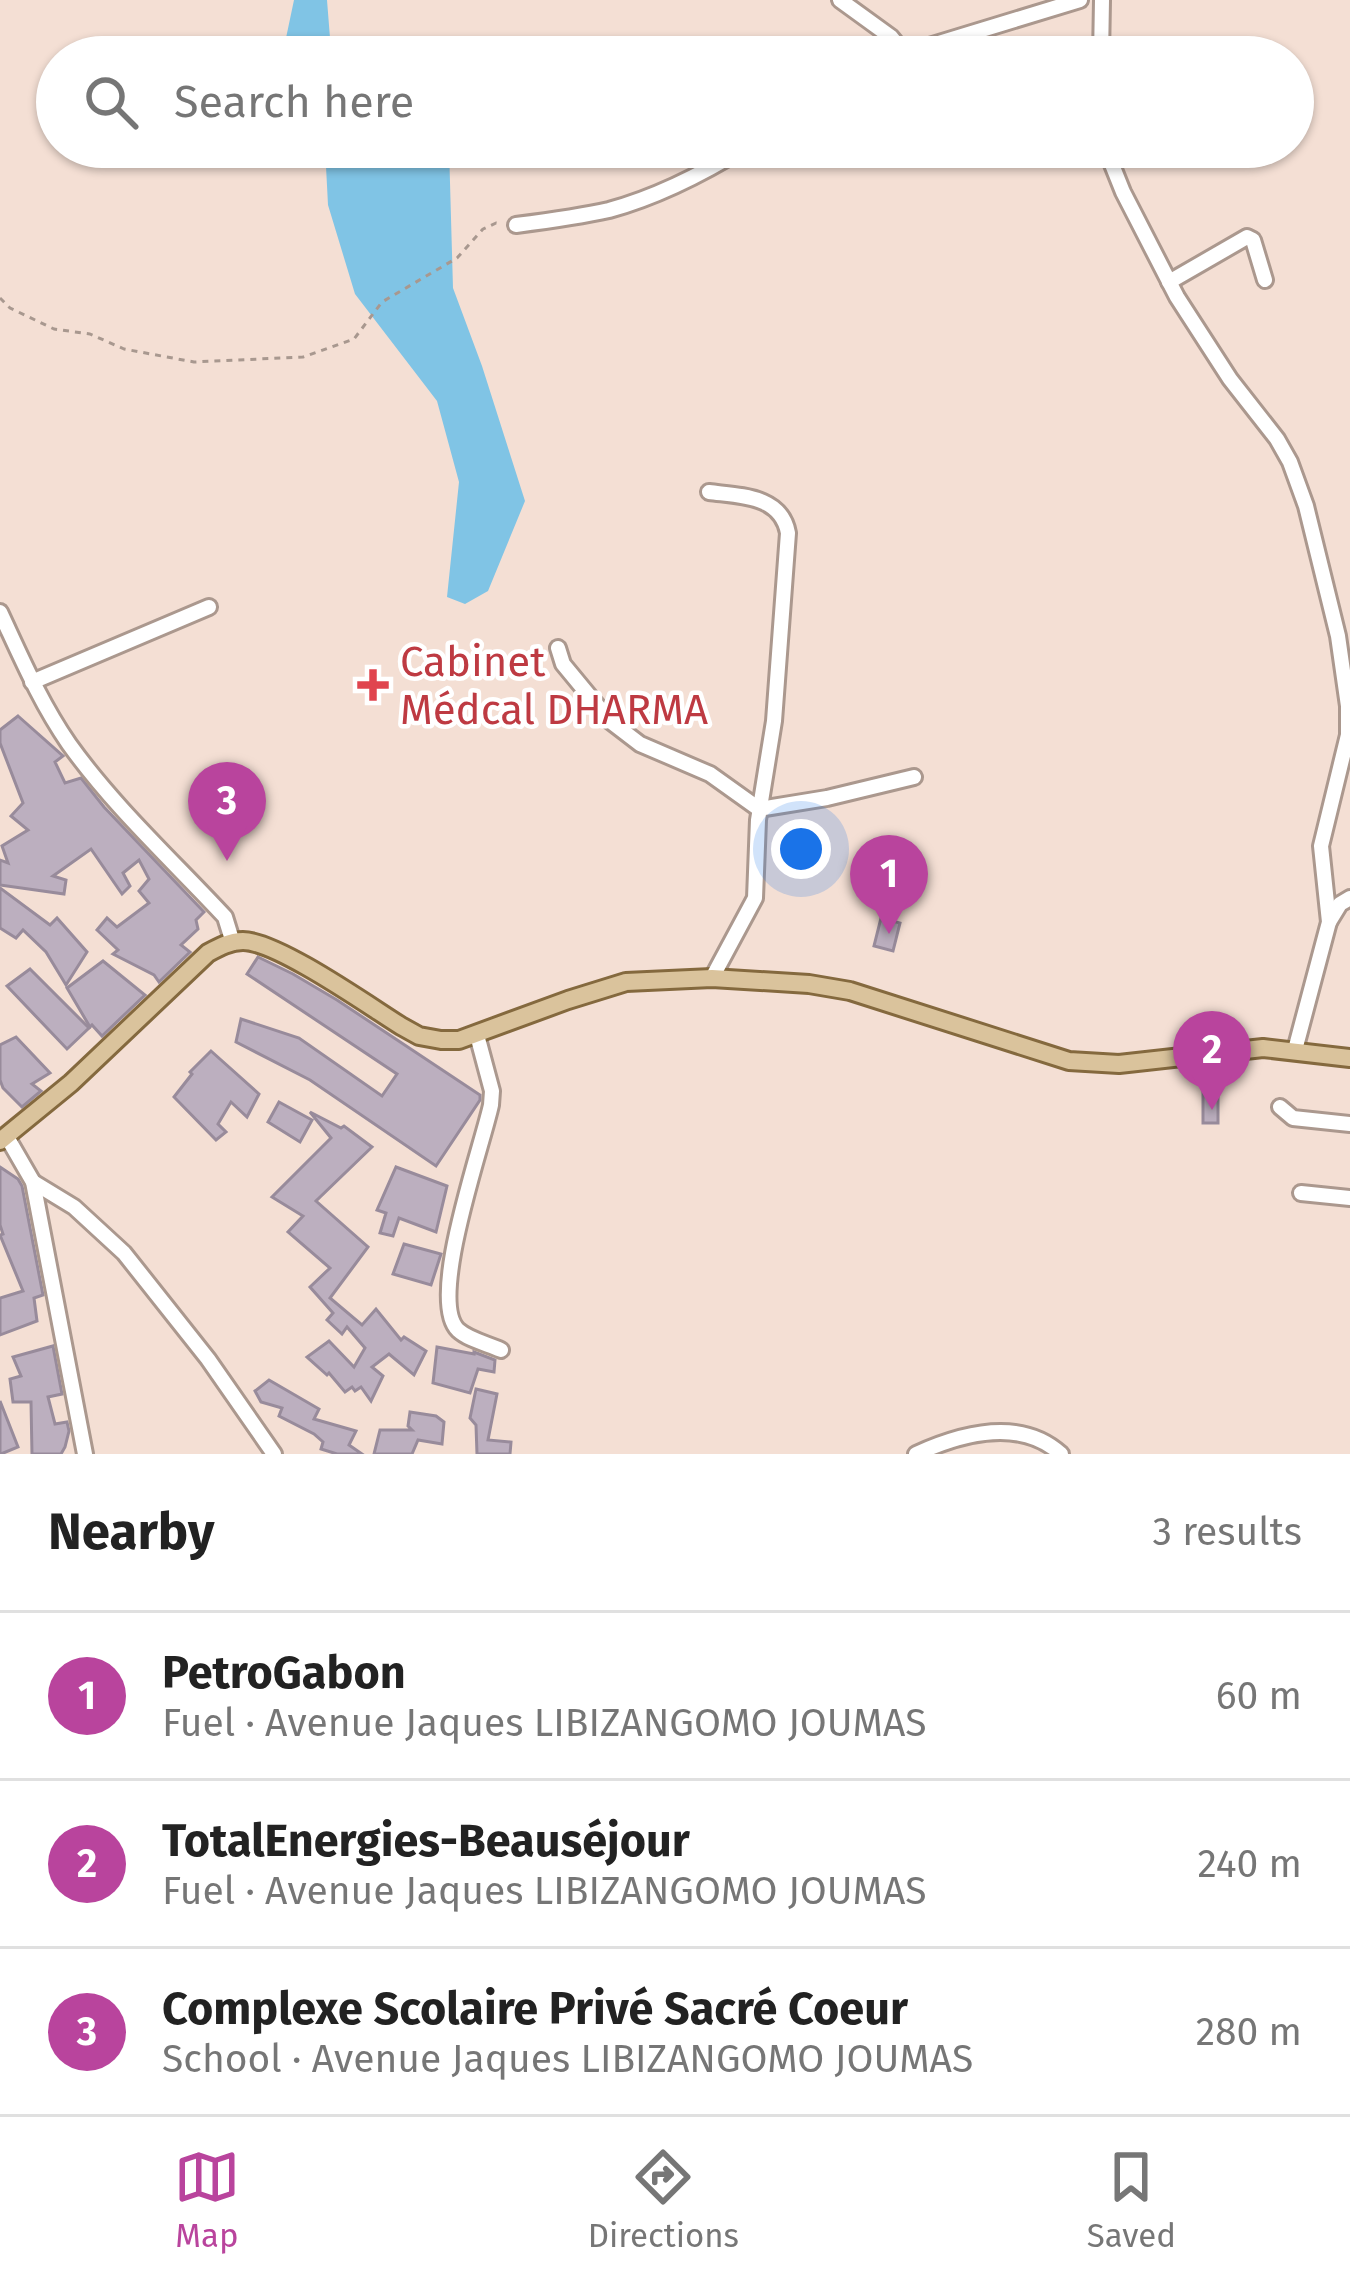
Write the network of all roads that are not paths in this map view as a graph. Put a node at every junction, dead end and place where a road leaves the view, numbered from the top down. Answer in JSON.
{"nodes":[{"id":1,"x":840,"y":0,"type":"edge"},
{"id":2,"x":1080,"y":0,"type":"edge"},
{"id":3,"x":1102,"y":0,"type":"edge"},
{"id":4,"x":889,"y":36,"type":"edge"},
{"id":5,"x":961,"y":36,"type":"edge"},
{"id":6,"x":1101,"y":36,"type":"edge"},
{"id":7,"x":708,"y":168,"type":"edge"},
{"id":8,"x":1113,"y":168,"type":"edge"},
{"id":9,"x":516,"y":225,"type":"road end"},
{"id":10,"x":1265,"y":280,"type":"dead end"},
{"id":11,"x":1169,"y":282,"type":"junction"},
{"id":12,"x":709,"y":492,"type":"dead end"},
{"id":13,"x":209,"y":607,"type":"dead end"},
{"id":14,"x":0,"y":612,"type":"edge"},
{"id":15,"x":559,"y":648,"type":"dead end"},
{"id":16,"x":32,"y":682,"type":"junction"},
{"id":17,"x":914,"y":777,"type":"dead end"},
{"id":18,"x":760,"y":809,"type":"junction"},
{"id":19,"x":1350,"y":898,"type":"edge"},
{"id":20,"x":1329,"y":922,"type":"junction"},
{"id":21,"x":233,"y":943,"type":"junction"},
{"id":22,"x":712,"y":978,"type":"junction"},
{"id":23,"x":477,"y":1035,"type":"junction"},
{"id":24,"x":1295,"y":1050,"type":"junction"},
{"id":25,"x":1350,"y":1058,"type":"edge"},
{"id":26,"x":1280,"y":1107,"type":"dead end"},
{"id":27,"x":1350,"y":1124,"type":"edge"},
{"id":28,"x":3,"y":1139,"type":"edge"},
{"id":29,"x":33,"y":1182,"type":"junction"},
{"id":30,"x":1301,"y":1193,"type":"dead end"},
{"id":31,"x":1350,"y":1198,"type":"edge"},
{"id":32,"x":500,"y":1350,"type":"dead end"},
{"id":33,"x":85,"y":1454,"type":"edge"},
{"id":34,"x":274,"y":1454,"type":"edge"},
{"id":35,"x":916,"y":1454,"type":"edge"},
{"id":36,"x":1061,"y":1454,"type":"edge"}],
"edges":[{"from":1,"to":4,"type":"street"},
{"from":2,"to":5,"type":"street"},
{"from":3,"to":6,"type":"street"},
{"from":7,"to":9,"type":"street"},
{"from":8,"to":11,"type":"street"},
{"from":10,"to":11,"type":"street"},
{"from":11,"to":20,"type":"street"},
{"from":12,"to":18,"type":"street"},
{"from":13,"to":16,"type":"street"},
{"from":14,"to":16,"type":"street"},
{"from":15,"to":18,"type":"street"},
{"from":16,"to":21,"type":"street"},
{"from":17,"to":18,"type":"street"},
{"from":18,"to":22,"type":"street"},
{"from":19,"to":20,"type":"street"},
{"from":20,"to":24,"type":"street"},
{"from":21,"to":23,"type":"main road"},
{"from":21,"to":28,"type":"main road"},
{"from":22,"to":23,"type":"main road"},
{"from":22,"to":24,"type":"main road"},
{"from":23,"to":32,"type":"street"},
{"from":24,"to":25,"type":"main road"},
{"from":26,"to":27,"type":"street"},
{"from":28,"to":29,"type":"street"},
{"from":29,"to":33,"type":"street"},
{"from":29,"to":34,"type":"street"},
{"from":30,"to":31,"type":"street"},
{"from":35,"to":36,"type":"street"}]}
